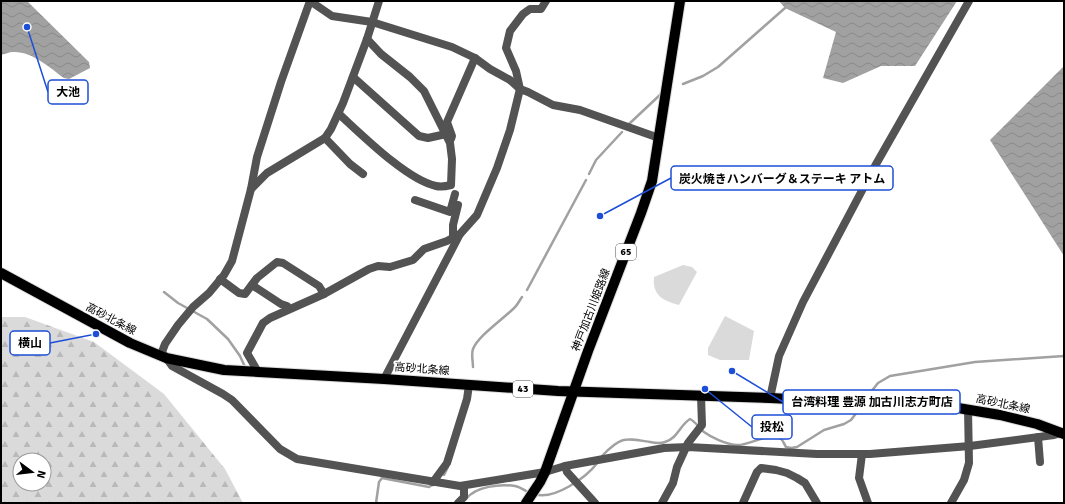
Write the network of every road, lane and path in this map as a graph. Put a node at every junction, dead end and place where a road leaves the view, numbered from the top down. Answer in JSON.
{"nodes":[{"id":1,"x":310,"y":1,"type":"edge"},
{"id":2,"x":379,"y":1,"type":"edge"},
{"id":3,"x":546,"y":1,"type":"edge"},
{"id":4,"x":680,"y":1,"type":"edge"},
{"id":5,"x":969,"y":1,"type":"edge"},
{"id":6,"x":372,"y":22,"type":"junction"},
{"id":7,"x":367,"y":39,"type":"junction"},
{"id":8,"x":475,"y":58,"type":"junction"},
{"id":9,"x":353,"y":77,"type":"junction"},
{"id":10,"x":520,"y":89,"type":"junction"},
{"id":11,"x":338,"y":114,"type":"junction"},
{"id":12,"x":446,"y":134,"type":"junction"},
{"id":13,"x":324,"y":138,"type":"junction"},
{"id":14,"x":659,"y":138,"type":"junction"},
{"id":15,"x":450,"y":143,"type":"junction"},
{"id":16,"x":362,"y":174,"type":"dead end"},
{"id":17,"x":452,"y":185,"type":"junction"},
{"id":18,"x":251,"y":189,"type":"junction"},
{"id":19,"x":455,"y":194,"type":"junction"},
{"id":20,"x":414,"y":200,"type":"dead end"},
{"id":21,"x":457,"y":236,"type":"junction"},
{"id":22,"x":1,"y":273,"type":"edge"},
{"id":23,"x":220,"y":279,"type":"junction"},
{"id":24,"x":252,"y":285,"type":"junction"},
{"id":25,"x":324,"y":294,"type":"junction"},
{"id":26,"x":287,"y":306,"type":"dead end"},
{"id":27,"x":166,"y":358,"type":"junction"},
{"id":28,"x":258,"y":372,"type":"junction"},
{"id":29,"x":384,"y":379,"type":"junction"},
{"id":30,"x":468,"y":385,"type":"junction"},
{"id":31,"x":574,"y":392,"type":"junction"},
{"id":32,"x":700,"y":396,"type":"junction"},
{"id":33,"x":770,"y":398,"type":"junction"},
{"id":34,"x":968,"y":409,"type":"junction"},
{"id":35,"x":1062,"y":433,"type":"edge"},
{"id":36,"x":1038,"y":437,"type":"junction"},
{"id":37,"x":970,"y":446,"type":"junction"},
{"id":38,"x":688,"y":447,"type":"junction"},
{"id":39,"x":862,"y":454,"type":"junction"},
{"id":40,"x":1040,"y":462,"type":"dead end"},
{"id":41,"x":565,"y":466,"type":"junction"},
{"id":42,"x":545,"y":472,"type":"junction"},
{"id":43,"x":436,"y":483,"type":"junction"},
{"id":44,"x":464,"y":486,"type":"junction"},
{"id":45,"x":531,"y":498,"type":"edge"},
{"id":46,"x":458,"y":503,"type":"edge"},
{"id":47,"x":595,"y":503,"type":"edge"},
{"id":48,"x":662,"y":503,"type":"edge"},
{"id":49,"x":743,"y":503,"type":"edge"},
{"id":50,"x":817,"y":503,"type":"edge"},
{"id":51,"x":868,"y":503,"type":"edge"},
{"id":52,"x":951,"y":503,"type":"edge"}],
"edges":[{"from":1,"to":6,"type":"street"},
{"from":1,"to":18,"type":"street"},
{"from":2,"to":6,"type":"street"},
{"from":3,"to":10,"type":"street"},
{"from":4,"to":14,"type":"main road","name":"神戸加古川姫路線","number":"65"},
{"from":5,"to":33,"type":"street"},
{"from":6,"to":7,"type":"street"},
{"from":6,"to":8,"type":"street"},
{"from":7,"to":9,"type":"street"},
{"from":7,"to":12,"type":"street"},
{"from":8,"to":10,"type":"street"},
{"from":8,"to":15,"type":"street"},
{"from":9,"to":11,"type":"street"},
{"from":9,"to":12,"type":"street"},
{"from":10,"to":14,"type":"street"},
{"from":10,"to":21,"type":"street"},
{"from":11,"to":13,"type":"street"},
{"from":11,"to":17,"type":"street"},
{"from":12,"to":15,"type":"street"},
{"from":13,"to":16,"type":"street"},
{"from":13,"to":18,"type":"street"},
{"from":14,"to":31,"type":"main road","name":"神戸加古川姫路線","number":"65"},
{"from":15,"to":17,"type":"street"},
{"from":17,"to":19,"type":"street"},
{"from":18,"to":23,"type":"street"},
{"from":19,"to":20,"type":"street"},
{"from":19,"to":21,"type":"street"},
{"from":21,"to":25,"type":"street"},
{"from":21,"to":29,"type":"street"},
{"from":22,"to":27,"type":"main road","name":"高砂北条線","number":"43"},
{"from":23,"to":24,"type":"street"},
{"from":23,"to":27,"type":"street"},
{"from":24,"to":25,"type":"street"},
{"from":24,"to":26,"type":"street"},
{"from":25,"to":28,"type":"street"},
{"from":27,"to":28,"type":"main road","name":"高砂北条線","number":"43"},
{"from":27,"to":43,"type":"street"},
{"from":28,"to":29,"type":"main road","name":"高砂北条線","number":"43"},
{"from":29,"to":30,"type":"main road","name":"高砂北条線","number":"43"},
{"from":30,"to":31,"type":"main road","name":"高砂北条線","number":"43"},
{"from":30,"to":43,"type":"street"},
{"from":31,"to":32,"type":"main road","name":"高砂北条線","number":"43"},
{"from":31,"to":42,"type":"main road","name":"神戸加古川姫路線","number":"65"},
{"from":32,"to":33,"type":"main road","name":"高砂北条線","number":"43"},
{"from":32,"to":38,"type":"street"},
{"from":33,"to":34,"type":"main road","name":"高砂北条線","number":"43"},
{"from":34,"to":35,"type":"main road","name":"高砂北条線","number":"43"},
{"from":34,"to":37,"type":"street"},
{"from":35,"to":36,"type":"street"},
{"from":36,"to":37,"type":"street"},
{"from":36,"to":40,"type":"street"},
{"from":37,"to":39,"type":"street"},
{"from":37,"to":52,"type":"street"},
{"from":38,"to":39,"type":"street"},
{"from":38,"to":41,"type":"street"},
{"from":38,"to":48,"type":"street"},
{"from":39,"to":51,"type":"street"},
{"from":41,"to":42,"type":"street"},
{"from":41,"to":47,"type":"street"},
{"from":42,"to":44,"type":"street"},
{"from":42,"to":45,"type":"main road","name":"神戸加古川姫路線","number":"65"},
{"from":43,"to":44,"type":"street"},
{"from":44,"to":46,"type":"street"},
{"from":49,"to":50,"type":"street"}]}
